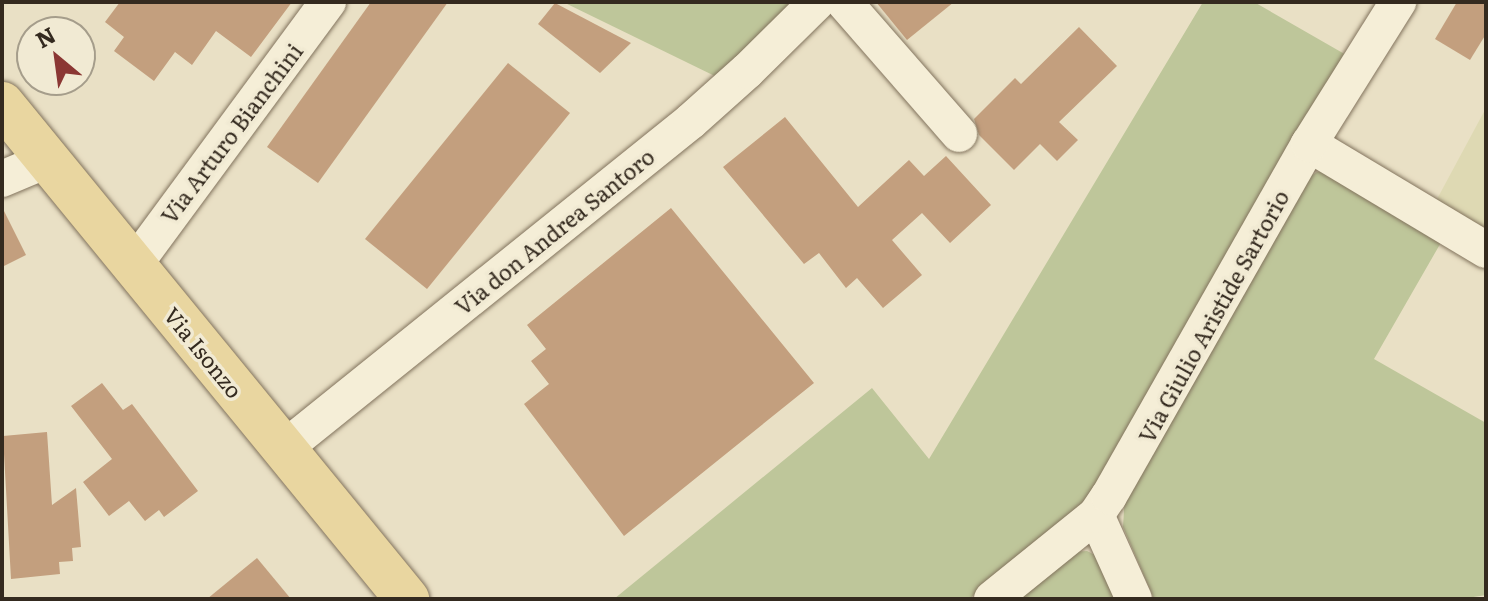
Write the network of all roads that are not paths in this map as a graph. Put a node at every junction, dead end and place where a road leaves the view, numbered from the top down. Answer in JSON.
{"nodes":[{"id":1,"x":328,"y":2,"type":"edge"},
{"id":2,"x":817,"y":2,"type":"edge"},
{"id":3,"x":844,"y":2,"type":"edge"},
{"id":4,"x":1398,"y":2,"type":"edge"},
{"id":5,"x":2,"y":104,"type":"edge"},
{"id":6,"x":959,"y":134,"type":"dead end"},
{"id":7,"x":1309,"y":144,"type":"junction"},
{"id":8,"x":47,"y":160,"type":"junction"},
{"id":9,"x":2,"y":179,"type":"edge"},
{"id":10,"x":1486,"y":250,"type":"edge"},
{"id":11,"x":134,"y":265,"type":"junction"},
{"id":12,"x":282,"y":450,"type":"junction"},
{"id":13,"x":1096,"y":515,"type":"junction"},
{"id":14,"x":407,"y":599,"type":"edge"},
{"id":15,"x":992,"y":599,"type":"edge"},
{"id":16,"x":1134,"y":599,"type":"edge"}],
"edges":[{"from":1,"to":11,"type":"street","name":"Via Arturo Bianchini"},
{"from":2,"to":12,"type":"street","name":"Via don Andrea Santoro"},
{"from":3,"to":6,"type":"street"},
{"from":4,"to":7,"type":"street","name":"Via Giulio Aristide Sartorio"},
{"from":5,"to":8,"type":"main road","name":"Via Isonzo"},
{"from":7,"to":10,"type":"street"},
{"from":7,"to":13,"type":"street","name":"Via Giulio Aristide Sartorio"},
{"from":8,"to":9,"type":"street"},
{"from":8,"to":11,"type":"main road","name":"Via Isonzo"},
{"from":11,"to":12,"type":"main road","name":"Via Isonzo"},
{"from":12,"to":14,"type":"main road","name":"Via Isonzo"},
{"from":13,"to":15,"type":"street","name":"Via Giulio Aristide Sartorio"},
{"from":13,"to":16,"type":"street"}]}
